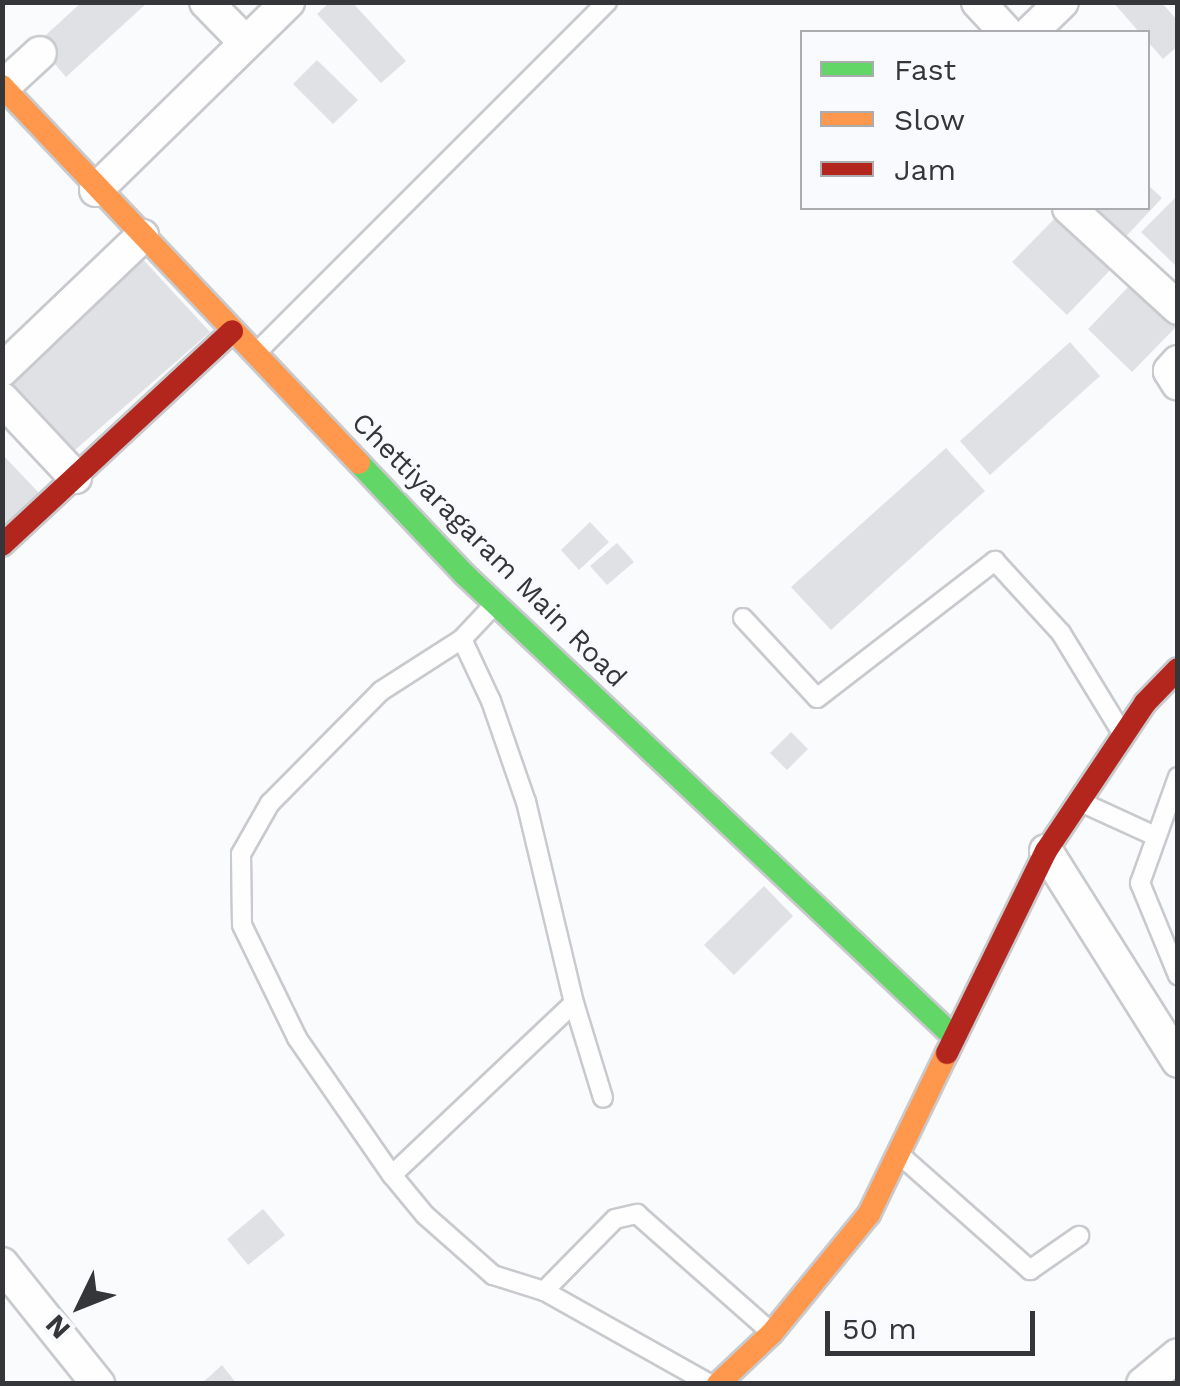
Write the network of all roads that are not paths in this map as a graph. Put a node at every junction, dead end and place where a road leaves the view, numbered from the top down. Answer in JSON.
{"nodes":[{"id":1,"x":206,"y":2,"type":"edge"},
{"id":2,"x":288,"y":2,"type":"edge"},
{"id":3,"x":607,"y":2,"type":"edge"},
{"id":4,"x":978,"y":2,"type":"edge"},
{"id":5,"x":1062,"y":2,"type":"edge"},
{"id":6,"x":1004,"y":30,"type":"edge"},
{"id":7,"x":1033,"y":30,"type":"edge"},
{"id":8,"x":246,"y":42,"type":"junction"},
{"id":9,"x":40,"y":53,"type":"dead end"},
{"id":10,"x":3,"y":87,"type":"edge"},
{"id":11,"x":96,"y":190,"type":"junction"},
{"id":12,"x":1071,"y":210,"type":"edge"},
{"id":13,"x":142,"y":236,"type":"junction"},
{"id":14,"x":1178,"y":308,"type":"edge"},
{"id":15,"x":232,"y":331,"type":"junction"},
{"id":16,"x":254,"y":355,"type":"junction"},
{"id":17,"x":1178,"y":362,"type":"edge"},
{"id":18,"x":2,"y":370,"type":"edge"},
{"id":19,"x":1178,"y":384,"type":"edge"},
{"id":20,"x":2,"y":400,"type":"edge"},
{"id":21,"x":75,"y":477,"type":"junction"},
{"id":22,"x":2,"y":546,"type":"edge"},
{"id":23,"x":495,"y":604,"type":"junction"},
{"id":24,"x":742,"y":618,"type":"dead end"},
{"id":25,"x":462,"y":640,"type":"junction"},
{"id":26,"x":1178,"y":669,"type":"edge"},
{"id":27,"x":1124,"y":735,"type":"junction"},
{"id":28,"x":1178,"y":777,"type":"edge"},
{"id":29,"x":1079,"y":801,"type":"junction"},
{"id":30,"x":1156,"y":836,"type":"junction"},
{"id":31,"x":1046,"y":851,"type":"junction"},
{"id":32,"x":1178,"y":975,"type":"edge"},
{"id":33,"x":574,"y":1003,"type":"junction"},
{"id":34,"x":953,"y":1036,"type":"junction"},
{"id":35,"x":1178,"y":1061,"type":"edge"},
{"id":36,"x":603,"y":1098,"type":"dead end"},
{"id":37,"x":900,"y":1154,"type":"junction"},
{"id":38,"x":392,"y":1175,"type":"junction"},
{"id":39,"x":1079,"y":1236,"type":"dead end"},
{"id":40,"x":2,"y":1264,"type":"edge"},
{"id":41,"x":544,"y":1291,"type":"junction"},
{"id":42,"x":772,"y":1333,"type":"junction"},
{"id":43,"x":1178,"y":1355,"type":"edge"},
{"id":44,"x":98,"y":1384,"type":"edge"},
{"id":45,"x":710,"y":1384,"type":"edge"},
{"id":46,"x":718,"y":1384,"type":"edge"},
{"id":47,"x":1143,"y":1384,"type":"edge"}],
"edges":[{"from":1,"to":8,"type":"street"},
{"from":2,"to":8,"type":"street"},
{"from":3,"to":16,"type":"lane"},
{"from":4,"to":6,"type":"street"},
{"from":5,"to":7,"type":"street"},
{"from":8,"to":11,"type":"street"},
{"from":9,"to":10,"type":"street"},
{"from":10,"to":11,"type":"street","name":"Chettiyaragaram Main Road"},
{"from":11,"to":13,"type":"street","name":"Chettiyaragaram Main Road"},
{"from":12,"to":14,"type":"street"},
{"from":13,"to":15,"type":"street","name":"Chettiyaragaram Main Road"},
{"from":13,"to":18,"type":"street"},
{"from":15,"to":16,"type":"street","name":"Chettiyaragaram Main Road"},
{"from":15,"to":21,"type":"street"},
{"from":16,"to":23,"type":"street","name":"Chettiyaragaram Main Road"},
{"from":17,"to":19,"type":"street"},
{"from":20,"to":21,"type":"street"},
{"from":21,"to":22,"type":"street"},
{"from":23,"to":25,"type":"lane"},
{"from":23,"to":34,"type":"street","name":"Chettiyaragaram Main Road"},
{"from":24,"to":27,"type":"lane"},
{"from":25,"to":33,"type":"lane"},
{"from":25,"to":38,"type":"lane"},
{"from":26,"to":27,"type":"street"},
{"from":27,"to":29,"type":"street"},
{"from":28,"to":30,"type":"lane"},
{"from":29,"to":30,"type":"lane"},
{"from":29,"to":31,"type":"street"},
{"from":30,"to":32,"type":"lane"},
{"from":31,"to":34,"type":"street"},
{"from":31,"to":35,"type":"street"},
{"from":33,"to":36,"type":"lane"},
{"from":33,"to":38,"type":"lane"},
{"from":34,"to":37,"type":"street"},
{"from":37,"to":39,"type":"lane"},
{"from":37,"to":42,"type":"street"},
{"from":38,"to":41,"type":"lane"},
{"from":40,"to":44,"type":"street"},
{"from":41,"to":42,"type":"lane"},
{"from":41,"to":45,"type":"lane"},
{"from":42,"to":46,"type":"street"},
{"from":43,"to":47,"type":"street"}]}
